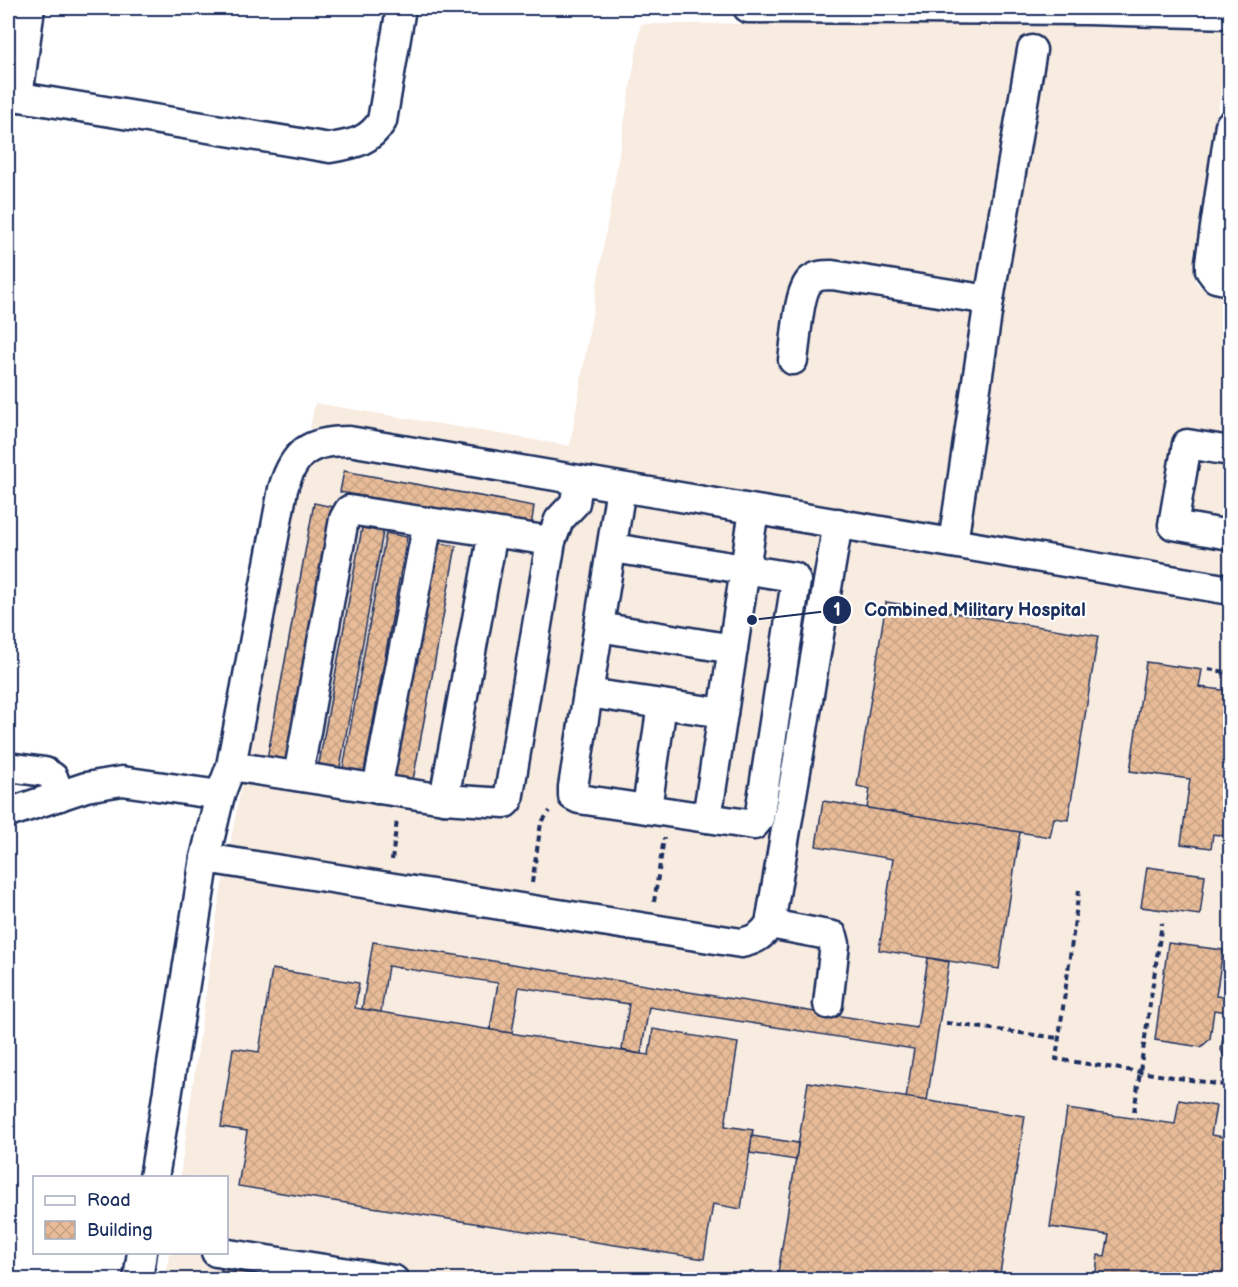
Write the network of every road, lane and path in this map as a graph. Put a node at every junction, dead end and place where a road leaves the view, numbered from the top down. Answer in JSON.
{"nodes":[{"id":1,"x":30,"y":8,"type":"edge"},
{"id":2,"x":401,"y":8,"type":"edge"},
{"id":3,"x":748,"y":8,"type":"edge"},
{"id":4,"x":813,"y":8,"type":"edge"},
{"id":5,"x":1087,"y":9,"type":"edge"},
{"id":6,"x":1230,"y":14,"type":"edge"},
{"id":7,"x":1032,"y":50,"type":"dead end"},
{"id":8,"x":13,"y":96,"type":"edge"},
{"id":9,"x":1230,"y":124,"type":"edge"},
{"id":10,"x":1230,"y":281,"type":"edge"},
{"id":11,"x":990,"y":300,"type":"junction"},
{"id":12,"x":793,"y":360,"type":"dead end"},
{"id":13,"x":1230,"y":452,"type":"edge"},
{"id":14,"x":578,"y":482,"type":"junction"},
{"id":15,"x":621,"y":488,"type":"junction"},
{"id":16,"x":754,"y":510,"type":"junction"},
{"id":17,"x":428,"y":522,"type":"junction"},
{"id":18,"x":838,"y":523,"type":"junction"},
{"id":19,"x":493,"y":532,"type":"junction"},
{"id":20,"x":1230,"y":535,"type":"edge"},
{"id":21,"x":551,"y":542,"type":"junction"},
{"id":22,"x":953,"y":543,"type":"junction"},
{"id":23,"x":613,"y":548,"type":"junction"},
{"id":24,"x":746,"y":569,"type":"junction"},
{"id":25,"x":1230,"y":590,"type":"edge"},
{"id":26,"x":599,"y":627,"type":"junction"},
{"id":27,"x":734,"y":649,"type":"junction"},
{"id":28,"x":1208,"y":669,"type":"dead end"},
{"id":29,"x":1230,"y":669,"type":"edge"},
{"id":30,"x":588,"y":693,"type":"junction"},
{"id":31,"x":662,"y":704,"type":"junction"},
{"id":32,"x":723,"y":713,"type":"junction"},
{"id":33,"x":231,"y":766,"type":"junction"},
{"id":34,"x":8,"y":767,"type":"edge"},
{"id":35,"x":298,"y":776,"type":"junction"},
{"id":36,"x":389,"y":790,"type":"junction"},
{"id":37,"x":220,"y":795,"type":"junction"},
{"id":38,"x":573,"y":795,"type":"junction"},
{"id":39,"x":60,"y":796,"type":"junction"},
{"id":40,"x":444,"y":799,"type":"junction"},
{"id":41,"x":658,"y":810,"type":"junction"},
{"id":42,"x":8,"y":813,"type":"edge"},
{"id":43,"x":707,"y":818,"type":"junction"},
{"id":44,"x":205,"y":858,"type":"junction"},
{"id":45,"x":388,"y":890,"type":"junction"},
{"id":46,"x":1079,"y":890,"type":"dead end"},
{"id":47,"x":528,"y":911,"type":"junction"},
{"id":48,"x":1162,"y":922,"type":"dead end"},
{"id":49,"x":770,"y":924,"type":"junction"},
{"id":50,"x":649,"y":929,"type":"junction"},
{"id":51,"x":828,"y":1004,"type":"dead end"},
{"id":52,"x":946,"y":1023,"type":"dead end"},
{"id":53,"x":1058,"y":1038,"type":"junction"},
{"id":54,"x":1140,"y":1072,"type":"junction"},
{"id":55,"x":1230,"y":1086,"type":"edge"},
{"id":56,"x":1134,"y":1113,"type":"dead end"},
{"id":57,"x":154,"y":1176,"type":"edge"},
{"id":58,"x":142,"y":1254,"type":"edge"},
{"id":59,"x":228,"y":1254,"type":"edge"},
{"id":60,"x":138,"y":1280,"type":"edge"},
{"id":61,"x":394,"y":1280,"type":"edge"}],
"edges":[{"from":1,"to":8,"type":"street"},
{"from":2,"to":8,"type":"street"},
{"from":3,"to":4,"type":"street"},
{"from":4,"to":5,"type":"street"},
{"from":5,"to":6,"type":"street"},
{"from":7,"to":11,"type":"street"},
{"from":9,"to":10,"type":"street"},
{"from":11,"to":12,"type":"street"},
{"from":11,"to":22,"type":"street"},
{"from":13,"to":20,"type":"street"},
{"from":14,"to":15,"type":"street"},
{"from":14,"to":21,"type":"street"},
{"from":14,"to":33,"type":"street"},
{"from":15,"to":16,"type":"street"},
{"from":15,"to":23,"type":"street"},
{"from":16,"to":18,"type":"street"},
{"from":16,"to":24,"type":"street"},
{"from":17,"to":19,"type":"street"},
{"from":17,"to":35,"type":"street"},
{"from":17,"to":36,"type":"street"},
{"from":18,"to":22,"type":"street"},
{"from":18,"to":49,"type":"street"},
{"from":19,"to":21,"type":"street"},
{"from":19,"to":40,"type":"street"},
{"from":21,"to":40,"type":"street"},
{"from":22,"to":25,"type":"street"},
{"from":23,"to":24,"type":"street"},
{"from":23,"to":26,"type":"street"},
{"from":24,"to":27,"type":"street"},
{"from":24,"to":43,"type":"street"},
{"from":26,"to":27,"type":"street"},
{"from":26,"to":30,"type":"street"},
{"from":27,"to":32,"type":"street"},
{"from":28,"to":29,"type":"path"},
{"from":30,"to":31,"type":"street"},
{"from":30,"to":38,"type":"street"},
{"from":31,"to":32,"type":"street"},
{"from":31,"to":41,"type":"street"},
{"from":32,"to":43,"type":"street"},
{"from":33,"to":35,"type":"street"},
{"from":33,"to":37,"type":"street"},
{"from":34,"to":39,"type":"street"},
{"from":35,"to":36,"type":"street"},
{"from":36,"to":40,"type":"street"},
{"from":36,"to":45,"type":"path"},
{"from":37,"to":39,"type":"street"},
{"from":37,"to":44,"type":"street"},
{"from":38,"to":41,"type":"street"},
{"from":38,"to":47,"type":"path"},
{"from":39,"to":42,"type":"street"},
{"from":41,"to":43,"type":"street"},
{"from":41,"to":50,"type":"path"},
{"from":44,"to":45,"type":"street"},
{"from":44,"to":57,"type":"street"},
{"from":45,"to":47,"type":"street"},
{"from":46,"to":53,"type":"path"},
{"from":47,"to":50,"type":"street"},
{"from":48,"to":54,"type":"path"},
{"from":49,"to":50,"type":"street"},
{"from":49,"to":51,"type":"street"},
{"from":52,"to":53,"type":"path"},
{"from":53,"to":54,"type":"path"},
{"from":54,"to":55,"type":"path"},
{"from":54,"to":56,"type":"path"},
{"from":58,"to":60,"type":"street"},
{"from":59,"to":61,"type":"street"}]}
